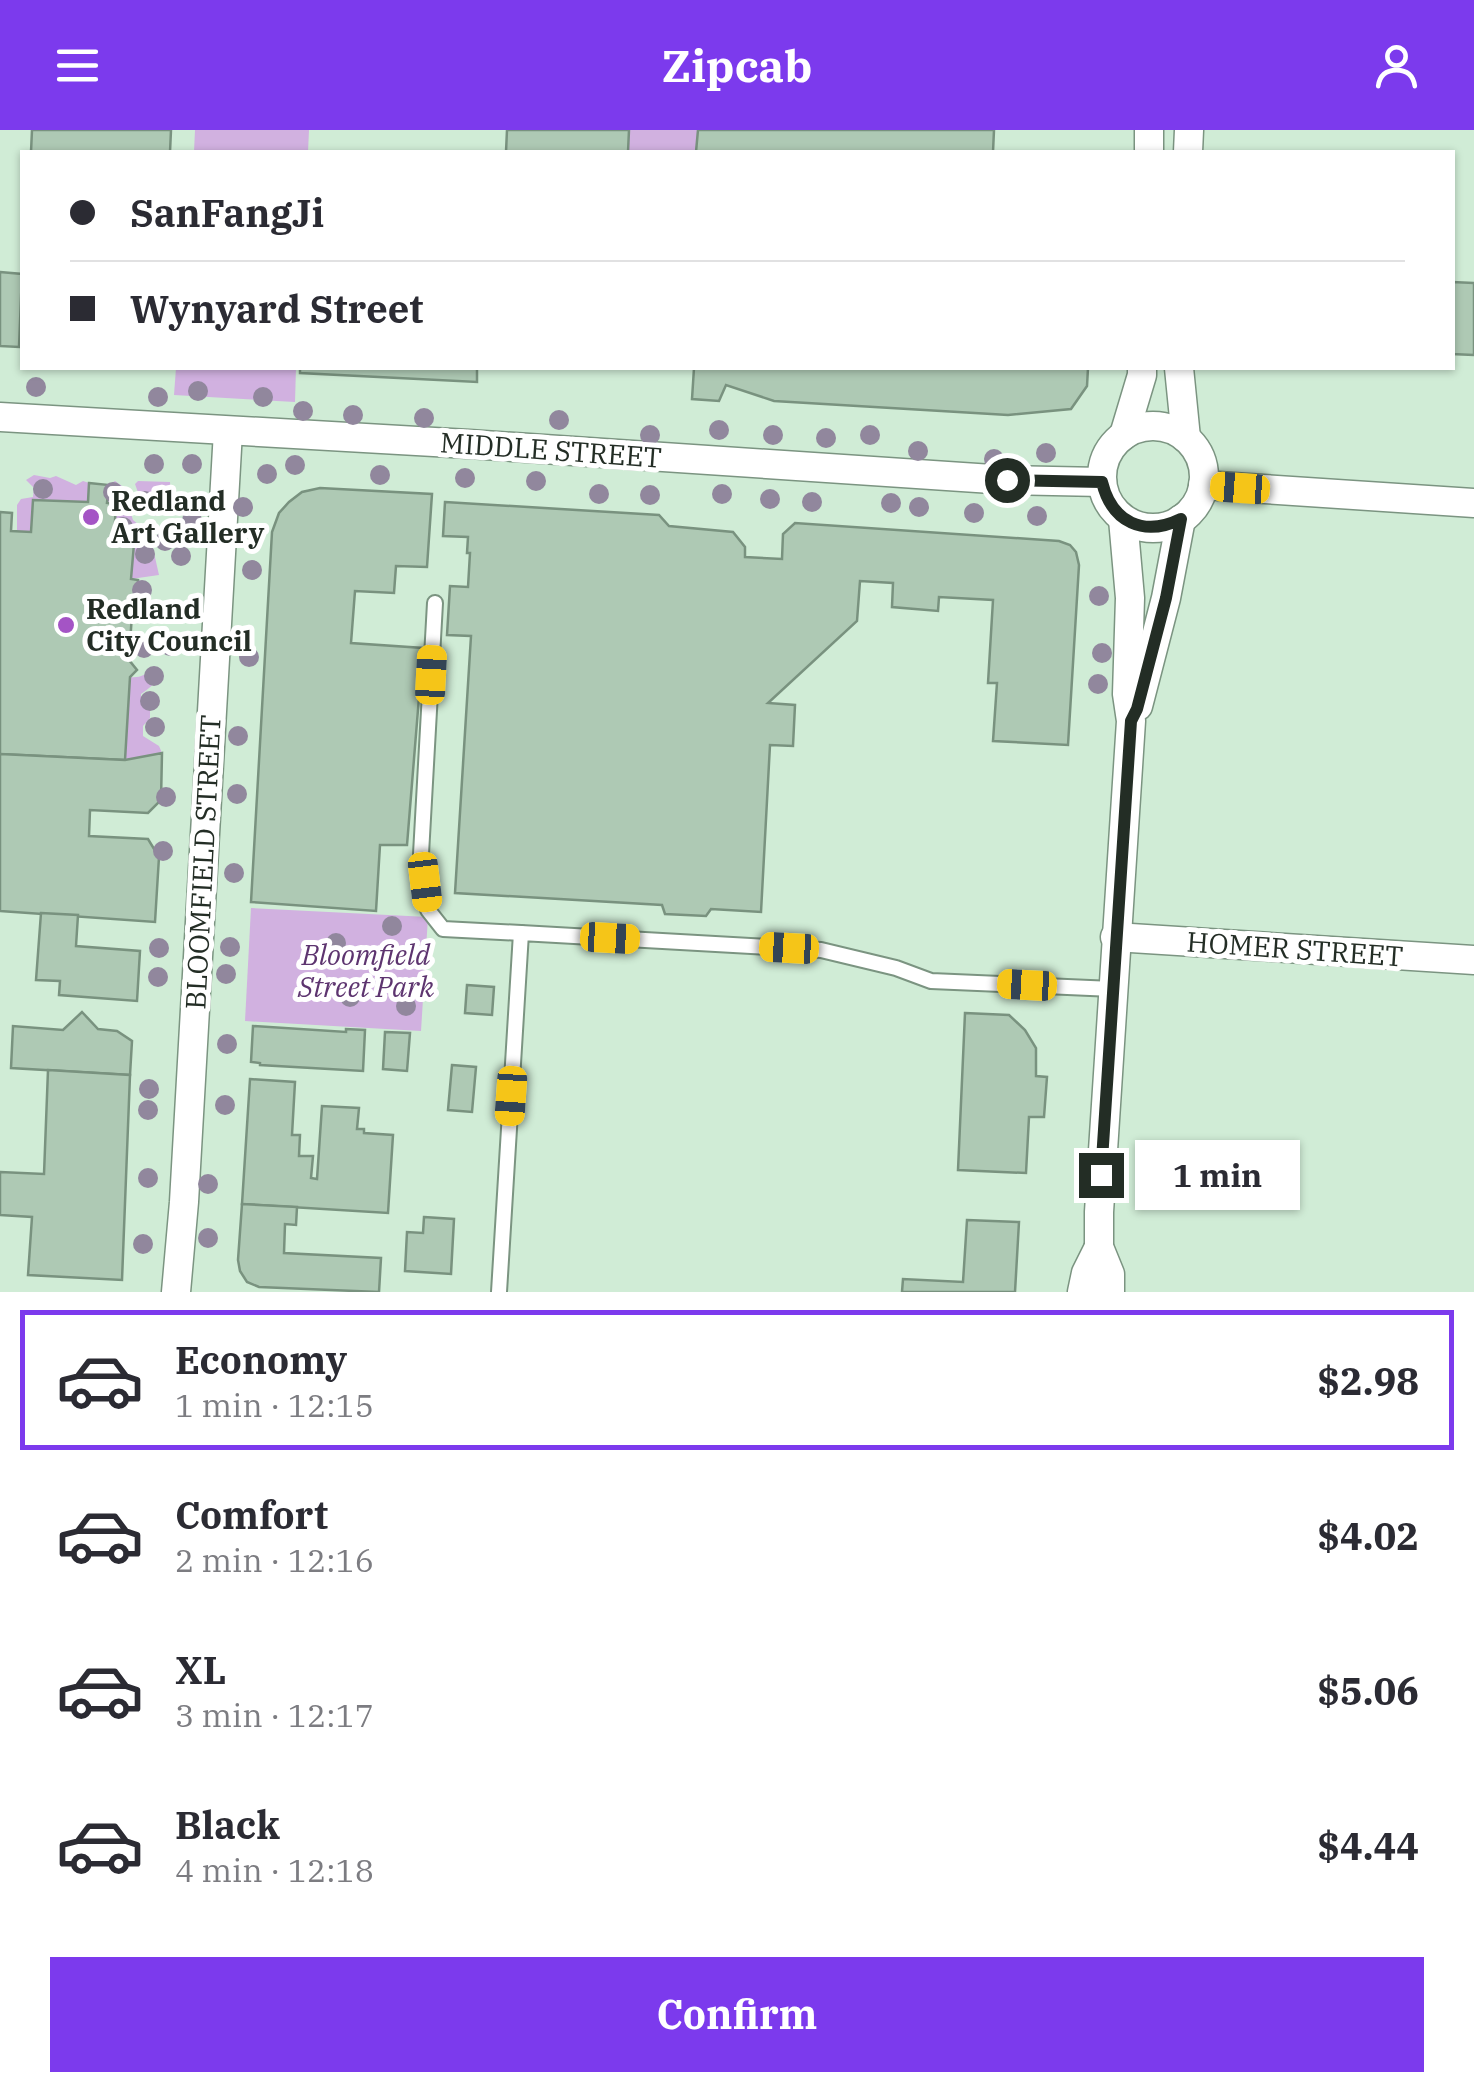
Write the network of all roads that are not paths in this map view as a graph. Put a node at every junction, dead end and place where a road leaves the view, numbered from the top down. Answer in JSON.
{"nodes":[{"id":1,"x":1142,"y":370,"type":"edge"},
{"id":2,"x":1179,"y":370,"type":"edge"},
{"id":3,"x":0,"y":418,"type":"edge"},
{"id":4,"x":228,"y":431,"type":"junction"},
{"id":5,"x":1124,"y":435,"type":"junction"},
{"id":6,"x":1186,"y":438,"type":"junction"},
{"id":7,"x":1102,"y":482,"type":"junction"},
{"id":8,"x":1203,"y":485,"type":"junction"},
{"id":9,"x":1474,"y":503,"type":"edge"},
{"id":10,"x":1123,"y":519,"type":"junction"},
{"id":11,"x":1181,"y":519,"type":"junction"},
{"id":12,"x":435,"y":603,"type":"dead end"},
{"id":13,"x":1131,"y":721,"type":"junction"},
{"id":14,"x":521,"y":933,"type":"junction"},
{"id":15,"x":1116,"y":937,"type":"junction"},
{"id":16,"x":1474,"y":960,"type":"edge"},
{"id":17,"x":1113,"y":989,"type":"junction"},
{"id":18,"x":1099,"y":1246,"type":"junction"},
{"id":19,"x":176,"y":1292,"type":"edge"},
{"id":20,"x":500,"y":1292,"type":"edge"},
{"id":21,"x":1082,"y":1292,"type":"edge"},
{"id":22,"x":1110,"y":1292,"type":"edge"}],
"edges":[{"from":1,"to":5,"type":"street"},
{"from":2,"to":6,"type":"street"},
{"from":3,"to":4,"type":"street","name":"MIDDLE STREET"},
{"from":4,"to":7,"type":"street","name":"MIDDLE STREET"},
{"from":4,"to":19,"type":"street","name":"BLOOMFIELD STREET"},
{"from":5,"to":6,"type":"street"},
{"from":5,"to":7,"type":"street"},
{"from":6,"to":8,"type":"street"},
{"from":7,"to":10,"type":"street"},
{"from":8,"to":9,"type":"street"},
{"from":8,"to":11,"type":"street"},
{"from":10,"to":11,"type":"street"},
{"from":10,"to":13,"type":"street"},
{"from":11,"to":13,"type":"street"},
{"from":12,"to":14,"type":"lane"},
{"from":13,"to":15,"type":"street"},
{"from":14,"to":17,"type":"lane"},
{"from":14,"to":20,"type":"lane"},
{"from":15,"to":16,"type":"street","name":"HOMER STREET"},
{"from":15,"to":17,"type":"street"},
{"from":17,"to":18,"type":"street"},
{"from":18,"to":21,"type":"street"},
{"from":18,"to":22,"type":"street"}]}
